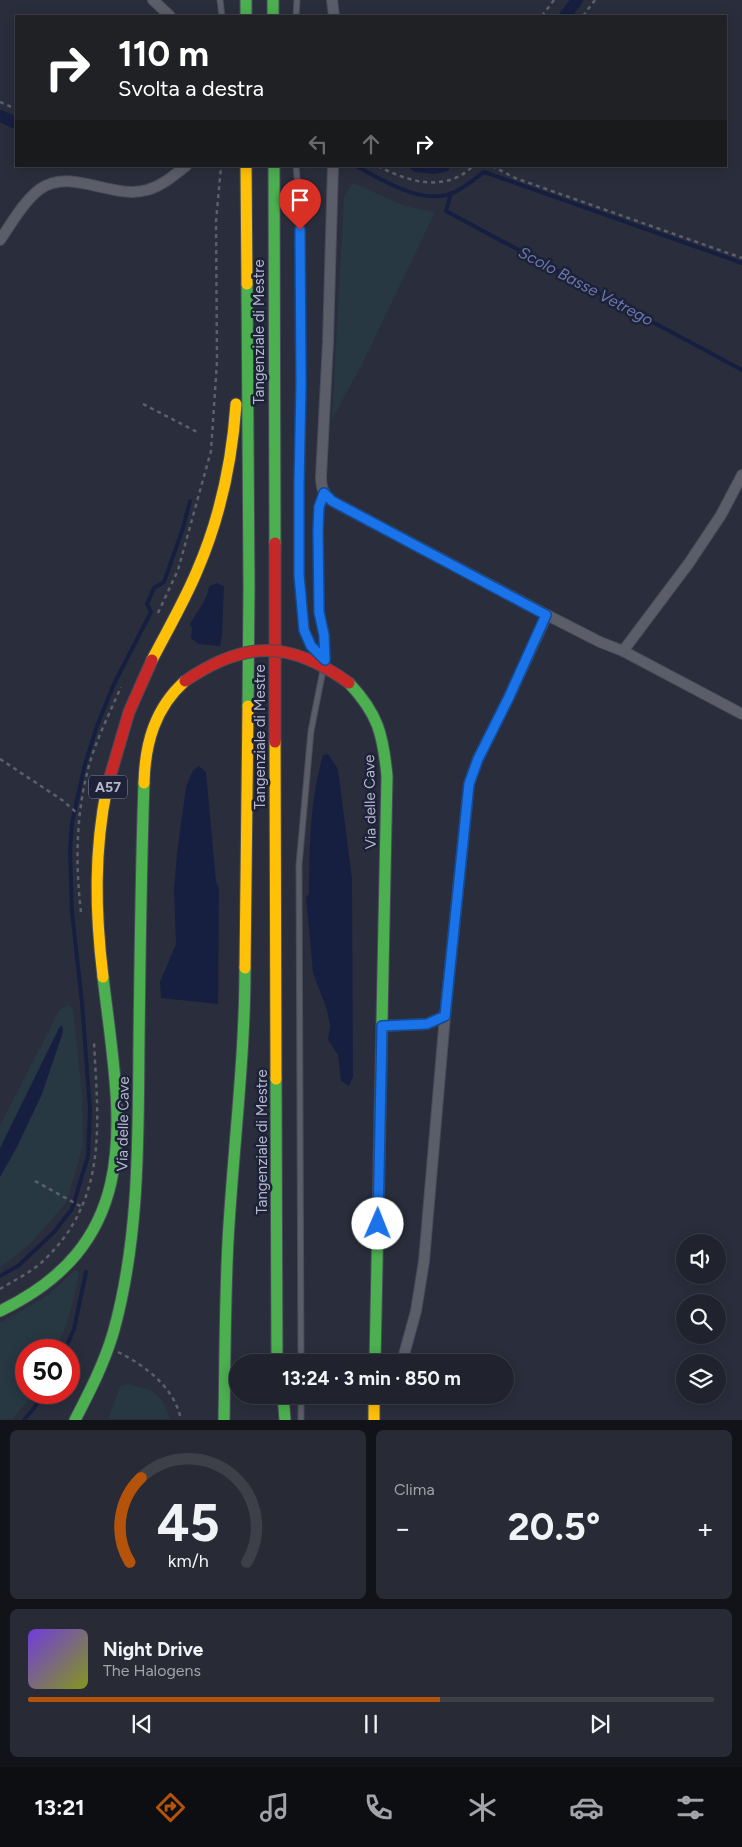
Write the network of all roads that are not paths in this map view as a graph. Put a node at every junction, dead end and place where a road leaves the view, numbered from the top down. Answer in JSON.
{"nodes":[{"id":1,"x":153,"y":0,"type":"edge"},
{"id":2,"x":220,"y":0,"type":"edge"},
{"id":3,"x":246,"y":0,"type":"edge"},
{"id":4,"x":272,"y":0,"type":"edge"},
{"id":5,"x":297,"y":0,"type":"edge"},
{"id":6,"x":332,"y":0,"type":"edge"},
{"id":7,"x":169,"y":15,"type":"edge"},
{"id":8,"x":222,"y":15,"type":"edge"},
{"id":9,"x":246,"y":15,"type":"edge"},
{"id":10,"x":273,"y":15,"type":"edge"},
{"id":11,"x":296,"y":15,"type":"edge"},
{"id":12,"x":334,"y":15,"type":"edge"},
{"id":13,"x":185,"y":167,"type":"edge"},
{"id":14,"x":246,"y":167,"type":"edge"},
{"id":15,"x":274,"y":167,"type":"edge"},
{"id":16,"x":296,"y":167,"type":"edge"},
{"id":17,"x":334,"y":167,"type":"edge"},
{"id":18,"x":246,"y":236,"type":"junction"},
{"id":19,"x":0,"y":240,"type":"edge"},
{"id":20,"x":742,"y":475,"type":"edge"},
{"id":21,"x":324,"y":493,"type":"junction"},
{"id":22,"x":546,"y":615,"type":"junction"},
{"id":23,"x":623,"y":651,"type":"junction"},
{"id":24,"x":325,"y":660,"type":"junction"},
{"id":25,"x":742,"y":714,"type":"edge"},
{"id":26,"x":445,"y":1016,"type":"junction"},
{"id":27,"x":382,"y":1026,"type":"junction"},
{"id":28,"x":277,"y":1307,"type":"junction"},
{"id":29,"x":0,"y":1311,"type":"edge"},
{"id":30,"x":277,"y":1354,"type":"edge"},
{"id":31,"x":280,"y":1354,"type":"edge"},
{"id":32,"x":301,"y":1354,"type":"edge"},
{"id":33,"x":375,"y":1354,"type":"edge"},
{"id":34,"x":404,"y":1354,"type":"edge"},
{"id":35,"x":277,"y":1404,"type":"edge"},
{"id":36,"x":284,"y":1404,"type":"edge"},
{"id":37,"x":301,"y":1404,"type":"edge"},
{"id":38,"x":374,"y":1404,"type":"edge"},
{"id":39,"x":74,"y":1420,"type":"edge"},
{"id":40,"x":224,"y":1420,"type":"edge"},
{"id":41,"x":277,"y":1420,"type":"edge"},
{"id":42,"x":285,"y":1420,"type":"edge"},
{"id":43,"x":301,"y":1420,"type":"edge"},
{"id":44,"x":374,"y":1420,"type":"edge"}],
"edges":[{"from":1,"to":7,"type":"street"},
{"from":2,"to":8,"type":"lane"},
{"from":3,"to":9,"type":"main road"},
{"from":4,"to":10,"type":"main road"},
{"from":5,"to":11,"type":"lane"},
{"from":6,"to":12,"type":"street"},
{"from":13,"to":19,"type":"street"},
{"from":14,"to":18,"type":"main road","number":"A57"},
{"from":15,"to":28,"type":"main road","name":"Tangenziale di Mestre"},
{"from":16,"to":24,"type":"lane"},
{"from":17,"to":21,"type":"street"},
{"from":18,"to":29,"type":"main road","number":"A57"},
{"from":18,"to":40,"type":"main road","number":"A57"},
{"from":20,"to":23,"type":"street"},
{"from":21,"to":22,"type":"street"},
{"from":21,"to":24,"type":"lane"},
{"from":22,"to":23,"type":"street"},
{"from":22,"to":26,"type":"street"},
{"from":23,"to":25,"type":"street"},
{"from":24,"to":32,"type":"lane"},
{"from":26,"to":27,"type":"street"},
{"from":26,"to":34,"type":"street"},
{"from":27,"to":33,"type":"main road","name":"Via delle Cave"},
{"from":27,"to":39,"type":"main road","name":"Via delle Cave","bridge":true},
{"from":28,"to":30,"type":"main road"},
{"from":28,"to":31,"type":"main road"},
{"from":35,"to":41,"type":"main road"},
{"from":36,"to":42,"type":"main road"},
{"from":37,"to":43,"type":"lane"},
{"from":38,"to":44,"type":"main road"}]}
